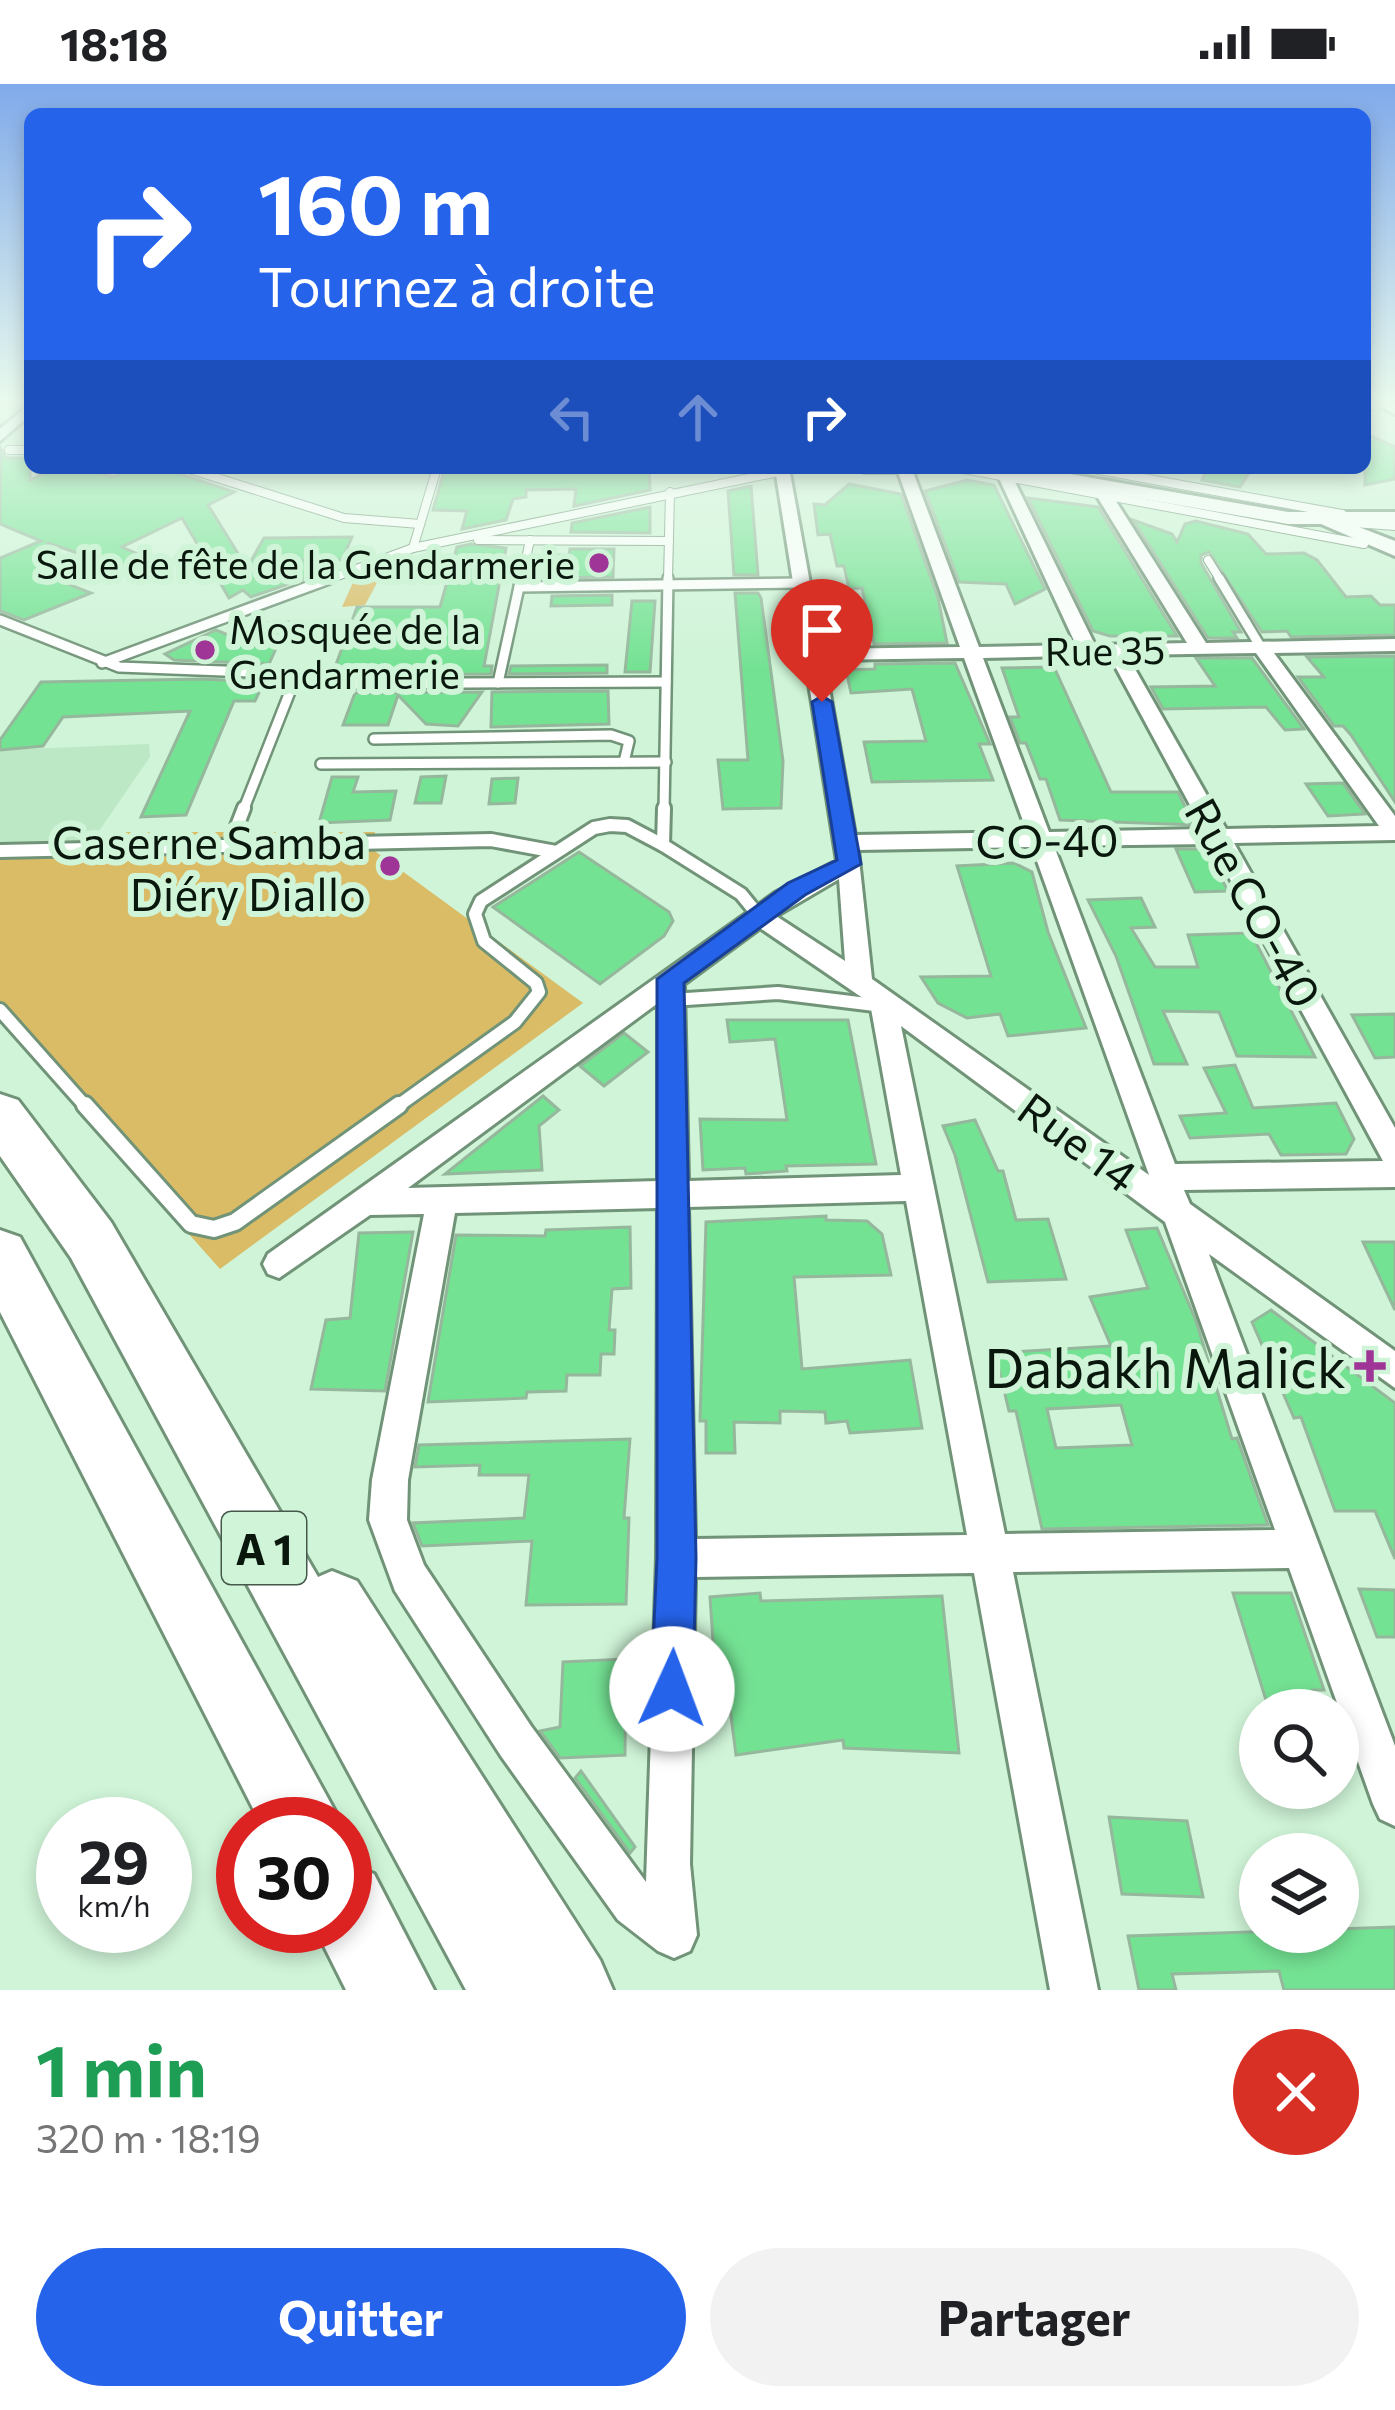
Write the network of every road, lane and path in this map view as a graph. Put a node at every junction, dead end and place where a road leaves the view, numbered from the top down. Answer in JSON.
{"nodes":[{"id":1,"x":259,"y":491,"type":"edge"},
{"id":2,"x":430,"y":491,"type":"edge"},
{"id":3,"x":675,"y":491,"type":"edge"},
{"id":4,"x":788,"y":491,"type":"edge"},
{"id":5,"x":924,"y":491,"type":"edge"},
{"id":6,"x":1012,"y":491,"type":"edge"},
{"id":7,"x":1087,"y":491,"type":"edge"},
{"id":8,"x":1120,"y":491,"type":"edge"},
{"id":9,"x":1160,"y":491,"type":"edge"},
{"id":10,"x":1171,"y":491,"type":"edge"},
{"id":11,"x":1205,"y":491,"type":"edge"},
{"id":12,"x":670,"y":492,"type":"junction"},
{"id":13,"x":1105,"y":495,"type":"junction"},
{"id":14,"x":1288,"y":518,"type":"junction"},
{"id":15,"x":1318,"y":519,"type":"junction"},
{"id":16,"x":1347,"y":519,"type":"junction"},
{"id":17,"x":1395,"y":522,"type":"edge"},
{"id":18,"x":420,"y":524,"type":"junction"},
{"id":19,"x":449,"y":540,"type":"junction"},
{"id":20,"x":530,"y":541,"type":"junction"},
{"id":21,"x":669,"y":541,"type":"junction"},
{"id":22,"x":1366,"y":542,"type":"junction"},
{"id":23,"x":413,"y":548,"type":"junction"},
{"id":24,"x":1395,"y":552,"type":"edge"},
{"id":25,"x":1208,"y":560,"type":"dead end"},
{"id":26,"x":801,"y":584,"type":"junction"},
{"id":27,"x":669,"y":585,"type":"junction"},
{"id":28,"x":519,"y":587,"type":"junction"},
{"id":29,"x":0,"y":620,"type":"edge"},
{"id":30,"x":1395,"y":645,"type":"edge"},
{"id":31,"x":1260,"y":646,"type":"junction"},
{"id":32,"x":1199,"y":647,"type":"junction"},
{"id":33,"x":1087,"y":648,"type":"junction"},
{"id":34,"x":1114,"y":648,"type":"junction"},
{"id":35,"x":971,"y":652,"type":"junction"},
{"id":36,"x":814,"y":655,"type":"junction"},
{"id":37,"x":102,"y":663,"type":"junction"},
{"id":38,"x":666,"y":682,"type":"junction"},
{"id":39,"x":293,"y":683,"type":"junction"},
{"id":40,"x":498,"y":683,"type":"junction"},
{"id":41,"x":374,"y":739,"type":"dead end"},
{"id":42,"x":624,"y":762,"type":"junction"},
{"id":43,"x":666,"y":762,"type":"junction"},
{"id":44,"x":321,"y":764,"type":"dead end"},
{"id":45,"x":1395,"y":833,"type":"edge"},
{"id":46,"x":1218,"y":836,"type":"junction"},
{"id":47,"x":1040,"y":839,"type":"junction"},
{"id":48,"x":663,"y":844,"type":"junction"},
{"id":49,"x":229,"y":847,"type":"junction"},
{"id":50,"x":0,"y":850,"type":"edge"},
{"id":51,"x":556,"y":852,"type":"junction"},
{"id":52,"x":847,"y":853,"type":"junction"},
{"id":53,"x":759,"y":916,"type":"junction"},
{"id":54,"x":671,"y":990,"type":"junction"},
{"id":55,"x":875,"y":996,"type":"junction"},
{"id":56,"x":0,"y":1010,"type":"edge"},
{"id":57,"x":0,"y":1115,"type":"edge"},
{"id":58,"x":1395,"y":1155,"type":"edge"},
{"id":59,"x":1395,"y":1174,"type":"edge"},
{"id":60,"x":1164,"y":1177,"type":"junction"},
{"id":61,"x":918,"y":1188,"type":"junction"},
{"id":62,"x":673,"y":1193,"type":"junction"},
{"id":63,"x":443,"y":1197,"type":"junction"},
{"id":64,"x":363,"y":1202,"type":"junction"},
{"id":65,"x":1178,"y":1213,"type":"junction"},
{"id":66,"x":91,"y":1240,"type":"junction"},
{"id":67,"x":0,"y":1255,"type":"edge"},
{"id":68,"x":279,"y":1264,"type":"dead end"},
{"id":69,"x":1395,"y":1371,"type":"edge"},
{"id":70,"x":1301,"y":1549,"type":"junction"},
{"id":71,"x":988,"y":1552,"type":"junction"},
{"id":72,"x":676,"y":1558,"type":"junction"},
{"id":73,"x":289,"y":1797,"type":"edge"},
{"id":74,"x":1395,"y":1804,"type":"edge"},
{"id":75,"x":371,"y":1953,"type":"edge"},
{"id":76,"x":391,"y":1990,"type":"edge"},
{"id":77,"x":512,"y":1990,"type":"edge"},
{"id":78,"x":570,"y":1990,"type":"edge"},
{"id":79,"x":1074,"y":1990,"type":"edge"}],
"edges":[{"from":1,"to":18,"type":"lane"},
{"from":2,"to":18,"type":"lane"},
{"from":3,"to":12,"type":"lane"},
{"from":4,"to":26,"type":"street"},
{"from":5,"to":35,"type":"street"},
{"from":6,"to":33,"type":"street"},
{"from":7,"to":13,"type":"lane"},
{"from":8,"to":14,"type":"street"},
{"from":9,"to":15,"type":"lane"},
{"from":10,"to":15,"type":"street"},
{"from":11,"to":16,"type":"lane"},
{"from":12,"to":19,"type":"lane"},
{"from":12,"to":21,"type":"lane"},
{"from":13,"to":22,"type":"lane"},
{"from":13,"to":32,"type":"street"},
{"from":14,"to":15,"type":"street"},
{"from":14,"to":22,"type":"street"},
{"from":15,"to":16,"type":"street"},
{"from":15,"to":22,"type":"street"},
{"from":16,"to":17,"type":"street"},
{"from":16,"to":22,"type":"street"},
{"from":18,"to":23,"type":"lane"},
{"from":19,"to":20,"type":"lane"},
{"from":19,"to":23,"type":"lane"},
{"from":20,"to":21,"type":"lane"},
{"from":20,"to":28,"type":"lane"},
{"from":21,"to":27,"type":"lane"},
{"from":22,"to":24,"type":"street"},
{"from":23,"to":37,"type":"lane"},
{"from":25,"to":31,"type":"lane"},
{"from":26,"to":27,"type":"lane"},
{"from":26,"to":36,"type":"street"},
{"from":27,"to":28,"type":"lane"},
{"from":27,"to":38,"type":"lane"},
{"from":28,"to":40,"type":"lane"},
{"from":29,"to":37,"type":"lane"},
{"from":30,"to":31,"type":"street","name":"Rue 35"},
{"from":31,"to":32,"type":"street","name":"Rue 35"},
{"from":31,"to":45,"type":"street"},
{"from":32,"to":34,"type":"street","name":"Rue 35"},
{"from":33,"to":34,"type":"street","name":"Rue 35"},
{"from":33,"to":35,"type":"street","name":"Rue 35"},
{"from":34,"to":46,"type":"street","name":"Rue CO-40"},
{"from":35,"to":36,"type":"street","name":"Rue 35"},
{"from":35,"to":47,"type":"street"},
{"from":36,"to":52,"type":"street"},
{"from":37,"to":39,"type":"lane"},
{"from":38,"to":40,"type":"lane"},
{"from":38,"to":43,"type":"lane"},
{"from":39,"to":40,"type":"lane"},
{"from":39,"to":49,"type":"lane"},
{"from":41,"to":42,"type":"lane"},
{"from":42,"to":43,"type":"lane"},
{"from":42,"to":44,"type":"lane"},
{"from":43,"to":48,"type":"lane"},
{"from":45,"to":46,"type":"street","name":"CO-40"},
{"from":46,"to":47,"type":"street","name":"CO-40"},
{"from":46,"to":58,"type":"street","name":"Rue CO-40"},
{"from":47,"to":52,"type":"street","name":"CO-40"},
{"from":47,"to":60,"type":"street"},
{"from":48,"to":51,"type":"lane"},
{"from":48,"to":53,"type":"lane"},
{"from":49,"to":50,"type":"lane"},
{"from":49,"to":51,"type":"lane"},
{"from":51,"to":56,"type":"lane"},
{"from":52,"to":53,"type":"street"},
{"from":52,"to":55,"type":"street"},
{"from":53,"to":54,"type":"street"},
{"from":53,"to":55,"type":"street","name":"Rue 14"},
{"from":54,"to":55,"type":"lane"},
{"from":54,"to":62,"type":"street"},
{"from":54,"to":64,"type":"street"},
{"from":55,"to":61,"type":"street"},
{"from":55,"to":65,"type":"street","name":"Rue 14"},
{"from":57,"to":66,"type":"highway","number":"A 1"},
{"from":59,"to":60,"type":"street"},
{"from":60,"to":65,"type":"street"},
{"from":61,"to":62,"type":"street"},
{"from":61,"to":71,"type":"street"},
{"from":62,"to":63,"type":"street"},
{"from":62,"to":72,"type":"street"},
{"from":63,"to":64,"type":"street"},
{"from":63,"to":72,"type":"street"},
{"from":64,"to":68,"type":"street"},
{"from":65,"to":69,"type":"street","name":"Rue 14"},
{"from":65,"to":70,"type":"street"},
{"from":66,"to":77,"type":"highway","number":"A 1"},
{"from":66,"to":78,"type":"highway"},
{"from":67,"to":73,"type":"highway","number":"A 1"},
{"from":70,"to":71,"type":"street"},
{"from":70,"to":74,"type":"street"},
{"from":71,"to":72,"type":"street"},
{"from":71,"to":79,"type":"street"},
{"from":75,"to":76,"type":"highway"}]}
